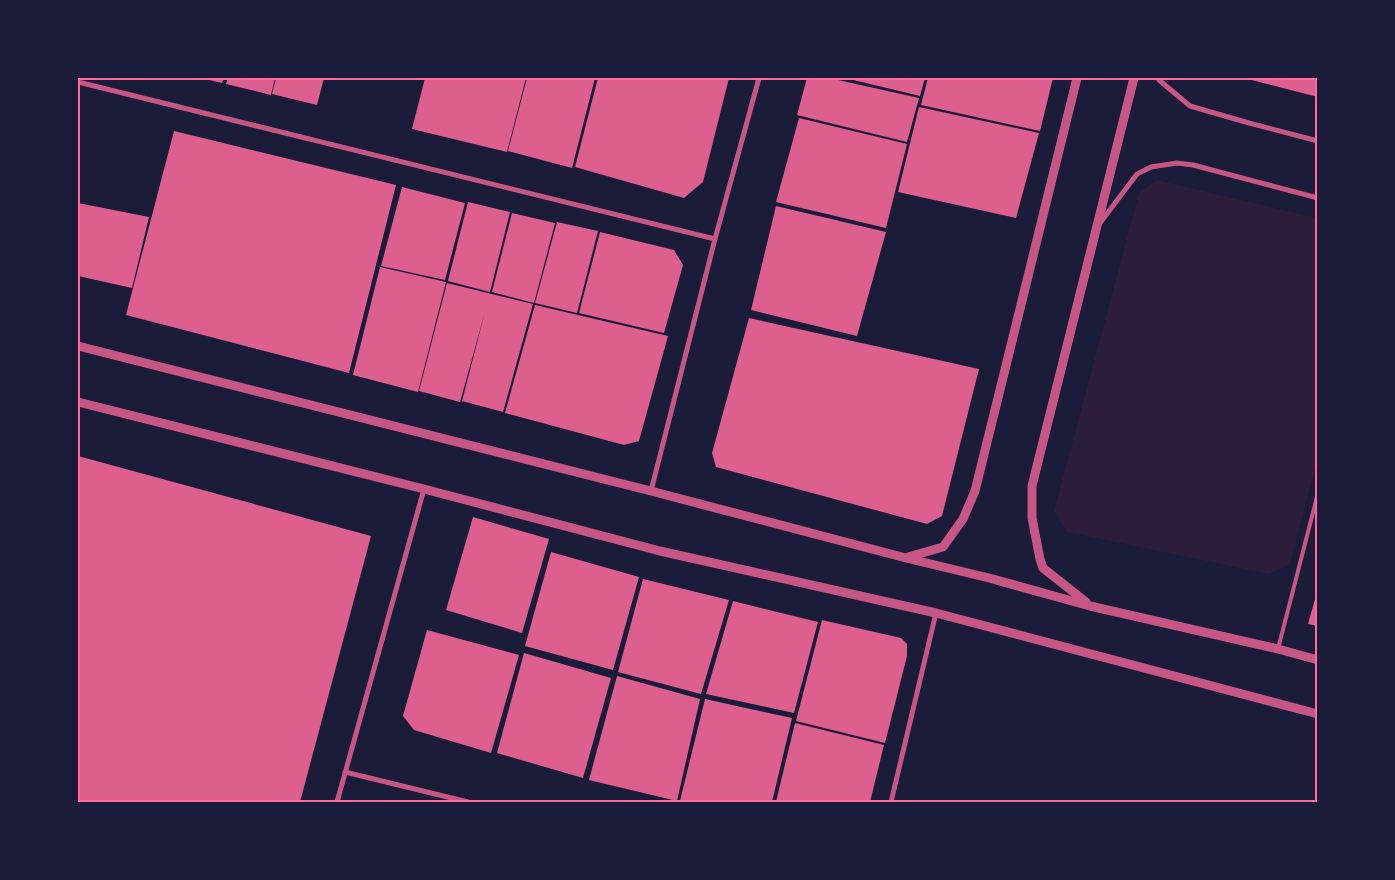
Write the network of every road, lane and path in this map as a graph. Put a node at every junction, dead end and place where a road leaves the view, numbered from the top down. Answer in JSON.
{"nodes":[{"id":1,"x":759,"y":78,"type":"edge"},
{"id":2,"x":1077,"y":78,"type":"edge"},
{"id":3,"x":1134,"y":78,"type":"edge"},
{"id":4,"x":1158,"y":78,"type":"edge"},
{"id":5,"x":78,"y":82,"type":"edge"},
{"id":6,"x":1318,"y":141,"type":"edge"},
{"id":7,"x":1318,"y":198,"type":"edge"},
{"id":8,"x":1095,"y":230,"type":"junction"},
{"id":9,"x":715,"y":239,"type":"junction"},
{"id":10,"x":78,"y":346,"type":"edge"},
{"id":11,"x":78,"y":402,"type":"edge"},
{"id":12,"x":424,"y":489,"type":"junction"},
{"id":13,"x":651,"y":490,"type":"junction"},
{"id":14,"x":1318,"y":493,"type":"edge"},
{"id":15,"x":906,"y":558,"type":"junction"},
{"id":16,"x":1090,"y":606,"type":"junction"},
{"id":17,"x":936,"y":613,"type":"junction"},
{"id":18,"x":1278,"y":649,"type":"junction"},
{"id":19,"x":1318,"y":660,"type":"edge"},
{"id":20,"x":1318,"y":714,"type":"edge"},
{"id":21,"x":345,"y":772,"type":"junction"},
{"id":22,"x":338,"y":802,"type":"edge"},
{"id":23,"x":468,"y":802,"type":"edge"},
{"id":24,"x":891,"y":802,"type":"edge"}],
"edges":[{"from":1,"to":9,"type":"street"},
{"from":2,"to":15,"type":"street"},
{"from":3,"to":8,"type":"street"},
{"from":4,"to":6,"type":"street"},
{"from":5,"to":9,"type":"street"},
{"from":7,"to":8,"type":"street"},
{"from":8,"to":16,"type":"street"},
{"from":9,"to":13,"type":"street"},
{"from":10,"to":13,"type":"street"},
{"from":11,"to":12,"type":"street"},
{"from":12,"to":17,"type":"street"},
{"from":12,"to":21,"type":"street"},
{"from":13,"to":15,"type":"street"},
{"from":14,"to":18,"type":"lane"},
{"from":15,"to":16,"type":"street"},
{"from":16,"to":18,"type":"street"},
{"from":17,"to":20,"type":"street"},
{"from":17,"to":24,"type":"street"},
{"from":18,"to":19,"type":"street"},
{"from":21,"to":22,"type":"street"},
{"from":21,"to":23,"type":"street"}]}
